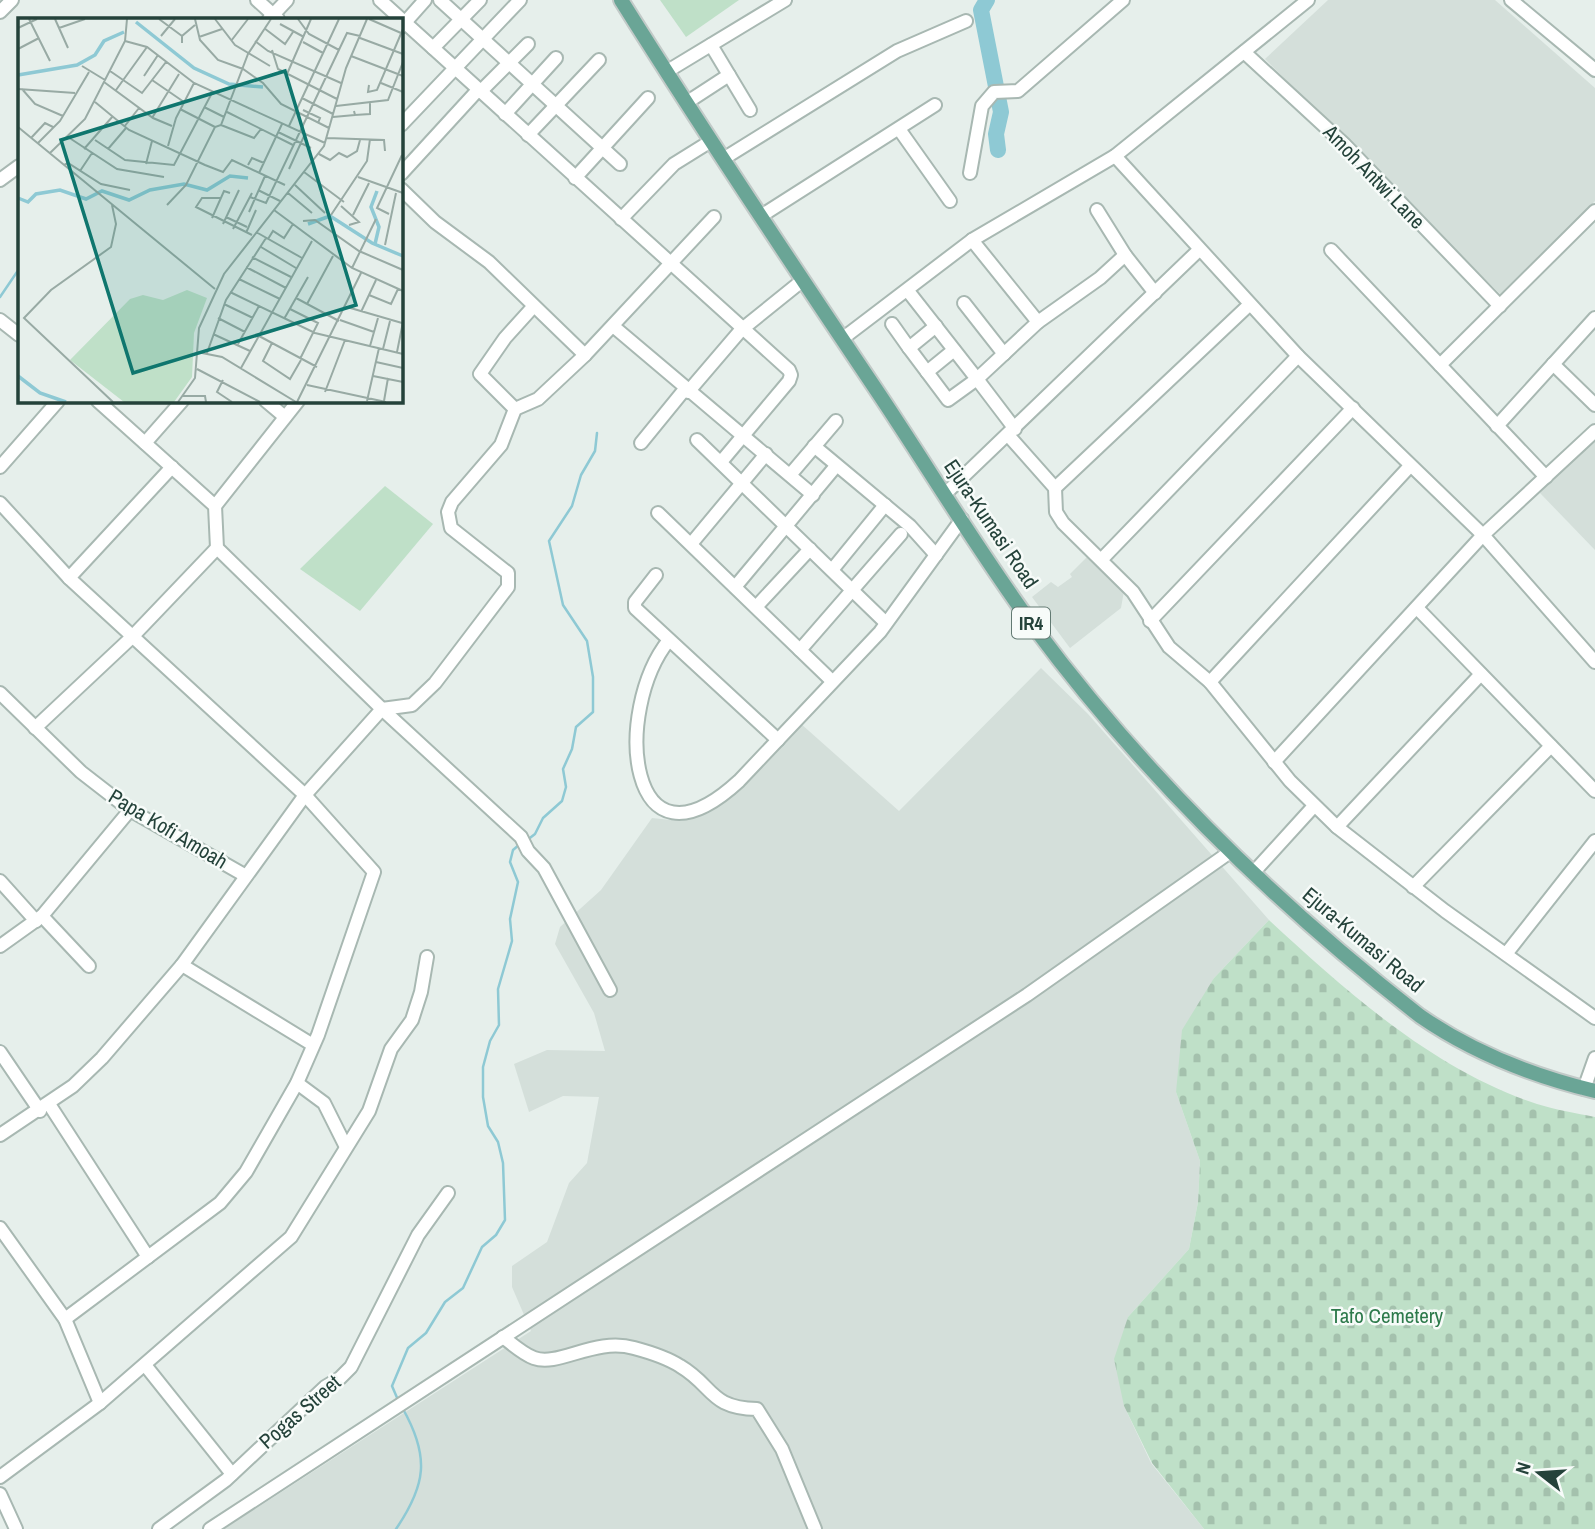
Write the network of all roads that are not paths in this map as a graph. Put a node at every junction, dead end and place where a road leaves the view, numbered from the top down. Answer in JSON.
{"nodes":[{"id":1,"x":12,"y":0,"type":"edge"},
{"id":2,"x":257,"y":0,"type":"edge"},
{"id":3,"x":287,"y":0,"type":"edge"},
{"id":4,"x":380,"y":0,"type":"edge"},
{"id":5,"x":425,"y":0,"type":"edge"},
{"id":6,"x":440,"y":0,"type":"edge"},
{"id":7,"x":480,"y":0,"type":"edge"},
{"id":8,"x":520,"y":0,"type":"edge"},
{"id":9,"x":621,"y":0,"type":"edge"},
{"id":10,"x":785,"y":0,"type":"edge"},
{"id":11,"x":1123,"y":0,"type":"edge"},
{"id":12,"x":1308,"y":0,"type":"edge"},
{"id":13,"x":1511,"y":0,"type":"edge"},
{"id":14,"x":0,"y":12,"type":"edge"},
{"id":15,"x":273,"y":18,"type":"edge"},
{"id":16,"x":397,"y":18,"type":"edge"},
{"id":17,"x":462,"y":19,"type":"junction"},
{"id":18,"x":965,"y":21,"type":"dead end"},
{"id":19,"x":403,"y":25,"type":"edge"},
{"id":20,"x":484,"y":38,"type":"junction"},
{"id":21,"x":528,"y":44,"type":"dead end"},
{"id":22,"x":711,"y":45,"type":"junction"},
{"id":23,"x":433,"y":48,"type":"junction"},
{"id":24,"x":1244,"y":52,"type":"junction"},
{"id":25,"x":556,"y":58,"type":"dead end"},
{"id":26,"x":599,"y":60,"type":"dead end"},
{"id":27,"x":510,"y":62,"type":"junction"},
{"id":28,"x":1593,"y":65,"type":"edge"},
{"id":29,"x":455,"y":69,"type":"junction"},
{"id":30,"x":666,"y":72,"type":"junction"},
{"id":31,"x":729,"y":75,"type":"junction"},
{"id":32,"x":534,"y":84,"type":"junction"},
{"id":33,"x":479,"y":91,"type":"junction"},
{"id":34,"x":648,"y":98,"type":"dead end"},
{"id":35,"x":686,"y":103,"type":"junction"},
{"id":36,"x":557,"y":105,"type":"junction"},
{"id":37,"x":935,"y":105,"type":"dead end"},
{"id":38,"x":750,"y":110,"type":"dead end"},
{"id":39,"x":505,"y":114,"type":"junction"},
{"id":40,"x":402,"y":124,"type":"edge"},
{"id":41,"x":899,"y":129,"type":"junction"},
{"id":42,"x":528,"y":135,"type":"junction"},
{"id":43,"x":711,"y":141,"type":"junction"},
{"id":44,"x":601,"y":146,"type":"junction"},
{"id":45,"x":1115,"y":156,"type":"junction"},
{"id":46,"x":723,"y":159,"type":"junction"},
{"id":47,"x":620,"y":164,"type":"dead end"},
{"id":48,"x":18,"y":167,"type":"edge"},
{"id":49,"x":402,"y":173,"type":"edge"},
{"id":50,"x":970,"y":173,"type":"dead end"},
{"id":51,"x":575,"y":178,"type":"junction"},
{"id":52,"x":0,"y":180,"type":"edge"},
{"id":53,"x":402,"y":190,"type":"edge"},
{"id":54,"x":950,"y":201,"type":"dead end"},
{"id":55,"x":1097,"y":210,"type":"dead end"},
{"id":56,"x":1595,"y":211,"type":"edge"},
{"id":57,"x":761,"y":216,"type":"junction"},
{"id":58,"x":714,"y":217,"type":"dead end"},
{"id":59,"x":621,"y":219,"type":"junction"},
{"id":60,"x":972,"y":240,"type":"junction"},
{"id":61,"x":1199,"y":250,"type":"junction"},
{"id":62,"x":1331,"y":250,"type":"dead end"},
{"id":63,"x":1125,"y":256,"type":"junction"},
{"id":64,"x":670,"y":265,"type":"junction"},
{"id":65,"x":803,"y":279,"type":"junction"},
{"id":66,"x":908,"y":291,"type":"junction"},
{"id":67,"x":1155,"y":293,"type":"junction"},
{"id":68,"x":964,"y":303,"type":"dead end"},
{"id":69,"x":1249,"y":304,"type":"junction"},
{"id":70,"x":1500,"y":306,"type":"junction"},
{"id":71,"x":533,"y":307,"type":"junction"},
{"id":72,"x":1595,"y":318,"type":"edge"},
{"id":73,"x":0,"y":320,"type":"edge"},
{"id":74,"x":1038,"y":322,"type":"junction"},
{"id":75,"x":892,"y":324,"type":"dead end"},
{"id":76,"x":613,"y":326,"type":"junction"},
{"id":77,"x":936,"y":327,"type":"junction"},
{"id":78,"x":741,"y":330,"type":"junction"},
{"id":79,"x":18,"y":334,"type":"edge"},
{"id":80,"x":842,"y":339,"type":"junction"},
{"id":81,"x":909,"y":348,"type":"junction"},
{"id":82,"x":954,"y":350,"type":"junction"},
{"id":83,"x":1004,"y":354,"type":"junction"},
{"id":84,"x":585,"y":355,"type":"junction"},
{"id":85,"x":1298,"y":356,"type":"junction"},
{"id":86,"x":1553,"y":364,"type":"junction"},
{"id":87,"x":1440,"y":365,"type":"junction"},
{"id":88,"x":927,"y":372,"type":"junction"},
{"id":89,"x":977,"y":379,"type":"junction"},
{"id":90,"x":687,"y":391,"type":"junction"},
{"id":91,"x":57,"y":402,"type":"edge"},
{"id":92,"x":99,"y":402,"type":"edge"},
{"id":93,"x":181,"y":402,"type":"edge"},
{"id":94,"x":267,"y":402,"type":"edge"},
{"id":95,"x":297,"y":402,"type":"edge"},
{"id":96,"x":1595,"y":405,"type":"edge"},
{"id":97,"x":1353,"y":408,"type":"junction"},
{"id":98,"x":515,"y":410,"type":"junction"},
{"id":99,"x":285,"y":417,"type":"junction"},
{"id":100,"x":836,"y":421,"type":"dead end"},
{"id":101,"x":1497,"y":426,"type":"junction"},
{"id":102,"x":1595,"y":431,"type":"edge"},
{"id":103,"x":1012,"y":432,"type":"junction"},
{"id":104,"x":743,"y":437,"type":"junction"},
{"id":105,"x":697,"y":440,"type":"dead end"},
{"id":106,"x":145,"y":443,"type":"junction"},
{"id":107,"x":641,"y":443,"type":"dead end"},
{"id":108,"x":814,"y":446,"type":"junction"},
{"id":109,"x":765,"y":454,"type":"junction"},
{"id":110,"x":720,"y":462,"type":"junction"},
{"id":111,"x":836,"y":466,"type":"junction"},
{"id":112,"x":1410,"y":466,"type":"junction"},
{"id":113,"x":0,"y":467,"type":"edge"},
{"id":114,"x":172,"y":467,"type":"junction"},
{"id":115,"x":790,"y":475,"type":"junction"},
{"id":116,"x":1546,"y":477,"type":"junction"},
{"id":117,"x":741,"y":483,"type":"junction"},
{"id":118,"x":1055,"y":488,"type":"junction"},
{"id":119,"x":945,"y":494,"type":"junction"},
{"id":120,"x":813,"y":495,"type":"junction"},
{"id":121,"x":0,"y":503,"type":"edge"},
{"id":122,"x":885,"y":505,"type":"junction"},
{"id":123,"x":215,"y":506,"type":"junction"},
{"id":124,"x":658,"y":513,"type":"dead end"},
{"id":125,"x":962,"y":519,"type":"junction"},
{"id":126,"x":786,"y":526,"type":"junction"},
{"id":127,"x":901,"y":534,"type":"dead end"},
{"id":128,"x":1483,"y":535,"type":"junction"},
{"id":129,"x":691,"y":544,"type":"junction"},
{"id":130,"x":217,"y":548,"type":"junction"},
{"id":131,"x":810,"y":549,"type":"junction"},
{"id":132,"x":936,"y":555,"type":"junction"},
{"id":133,"x":1102,"y":559,"type":"junction"},
{"id":134,"x":832,"y":570,"type":"junction"},
{"id":135,"x":656,"y":575,"type":"dead end"},
{"id":136,"x":69,"y":578,"type":"junction"},
{"id":137,"x":735,"y":587,"type":"junction"},
{"id":138,"x":851,"y":590,"type":"junction"},
{"id":139,"x":756,"y":607,"type":"junction"},
{"id":140,"x":1418,"y":608,"type":"junction"},
{"id":141,"x":1150,"y":621,"type":"junction"},
{"id":142,"x":886,"y":623,"type":"junction"},
{"id":143,"x":131,"y":637,"type":"junction"},
{"id":144,"x":669,"y":640,"type":"junction"},
{"id":145,"x":800,"y":650,"type":"junction"},
{"id":146,"x":1595,"y":662,"type":"edge"},
{"id":147,"x":1481,"y":674,"type":"junction"},
{"id":148,"x":832,"y":681,"type":"junction"},
{"id":149,"x":1210,"y":682,"type":"junction"},
{"id":150,"x":0,"y":693,"type":"edge"},
{"id":151,"x":382,"y":709,"type":"junction"},
{"id":152,"x":35,"y":728,"type":"junction"},
{"id":153,"x":778,"y":740,"type":"junction"},
{"id":154,"x":1551,"y":746,"type":"junction"},
{"id":155,"x":1274,"y":762,"type":"junction"},
{"id":156,"x":1595,"y":791,"type":"edge"},
{"id":157,"x":305,"y":794,"type":"junction"},
{"id":158,"x":1314,"y":806,"type":"junction"},
{"id":159,"x":130,"y":810,"type":"junction"},
{"id":160,"x":1337,"y":827,"type":"junction"},
{"id":161,"x":1595,"y":841,"type":"edge"},
{"id":162,"x":1230,"y":852,"type":"junction"},
{"id":163,"x":1253,"y":873,"type":"junction"},
{"id":164,"x":246,"y":876,"type":"junction"},
{"id":165,"x":0,"y":881,"type":"edge"},
{"id":166,"x":1413,"y":887,"type":"junction"},
{"id":167,"x":39,"y":919,"type":"junction"},
{"id":168,"x":0,"y":946,"type":"edge"},
{"id":169,"x":1506,"y":954,"type":"junction"},
{"id":170,"x":427,"y":957,"type":"dead end"},
{"id":171,"x":182,"y":965,"type":"junction"},
{"id":172,"x":89,"y":966,"type":"dead end"},
{"id":173,"x":610,"y":990,"type":"dead end"},
{"id":174,"x":1595,"y":1018,"type":"edge"},
{"id":175,"x":313,"y":1045,"type":"junction"},
{"id":176,"x":0,"y":1052,"type":"edge"},
{"id":177,"x":1595,"y":1058,"type":"edge"},
{"id":178,"x":297,"y":1083,"type":"junction"},
{"id":179,"x":1589,"y":1090,"type":"edge"},
{"id":180,"x":45,"y":1107,"type":"junction"},
{"id":181,"x":0,"y":1135,"type":"edge"},
{"id":182,"x":346,"y":1147,"type":"junction"},
{"id":183,"x":448,"y":1193,"type":"dead end"},
{"id":184,"x":0,"y":1228,"type":"edge"},
{"id":185,"x":148,"y":1258,"type":"junction"},
{"id":186,"x":65,"y":1320,"type":"junction"},
{"id":187,"x":503,"y":1337,"type":"junction"},
{"id":188,"x":145,"y":1365,"type":"junction"},
{"id":189,"x":100,"y":1404,"type":"junction"},
{"id":190,"x":232,"y":1474,"type":"junction"},
{"id":191,"x":0,"y":1477,"type":"edge"},
{"id":192,"x":0,"y":1494,"type":"edge"},
{"id":193,"x":16,"y":1529,"type":"edge"},
{"id":194,"x":159,"y":1529,"type":"edge"},
{"id":195,"x":210,"y":1529,"type":"edge"},
{"id":196,"x":815,"y":1529,"type":"edge"}],
"edges":[{"from":1,"to":14,"type":"street"},
{"from":2,"to":15,"type":"street"},
{"from":3,"to":15,"type":"street"},
{"from":4,"to":16,"type":"street"},
{"from":5,"to":19,"type":"street"},
{"from":6,"to":17,"type":"street"},
{"from":7,"to":17,"type":"street"},
{"from":8,"to":20,"type":"street"},
{"from":9,"to":30,"type":"main road","name":"Ejura-Kumasi Road","number":"IR4"},
{"from":10,"to":22,"type":"street"},
{"from":11,"to":50,"type":"street"},
{"from":12,"to":24,"type":"street"},
{"from":13,"to":28,"type":"street"},
{"from":17,"to":20,"type":"street"},
{"from":17,"to":23,"type":"street"},
{"from":18,"to":46,"type":"street"},
{"from":19,"to":23,"type":"street"},
{"from":20,"to":27,"type":"street"},
{"from":20,"to":29,"type":"street"},
{"from":21,"to":27,"type":"street"},
{"from":22,"to":30,"type":"street"},
{"from":22,"to":31,"type":"street"},
{"from":23,"to":29,"type":"street"},
{"from":24,"to":45,"type":"street"},
{"from":24,"to":70,"type":"street","name":"Amoh Antwi Lane"},
{"from":25,"to":32,"type":"street"},
{"from":26,"to":36,"type":"street"},
{"from":27,"to":32,"type":"street"},
{"from":27,"to":33,"type":"street"},
{"from":29,"to":33,"type":"street"},
{"from":29,"to":40,"type":"street"},
{"from":30,"to":35,"type":"main road","name":"Ejura-Kumasi Road","number":"IR4"},
{"from":31,"to":35,"type":"street"},
{"from":31,"to":38,"type":"street"},
{"from":32,"to":36,"type":"street"},
{"from":32,"to":39,"type":"street"},
{"from":33,"to":39,"type":"street"},
{"from":33,"to":49,"type":"street"},
{"from":34,"to":44,"type":"street"},
{"from":35,"to":43,"type":"main road","name":"Ejura-Kumasi Road","number":"IR4"},
{"from":36,"to":42,"type":"street"},
{"from":36,"to":44,"type":"street"},
{"from":37,"to":41,"type":"street"},
{"from":39,"to":42,"type":"street"},
{"from":41,"to":54,"type":"street"},
{"from":41,"to":57,"type":"street"},
{"from":42,"to":51,"type":"street"},
{"from":43,"to":46,"type":"main road","name":"Ejura-Kumasi Road","number":"IR4"},
{"from":43,"to":59,"type":"street"},
{"from":44,"to":47,"type":"street"},
{"from":44,"to":51,"type":"street"},
{"from":45,"to":60,"type":"street"},
{"from":45,"to":61,"type":"street"},
{"from":46,"to":57,"type":"main road","name":"Ejura-Kumasi Road","number":"IR4"},
{"from":48,"to":52,"type":"street"},
{"from":51,"to":59,"type":"street"},
{"from":53,"to":71,"type":"street"},
{"from":55,"to":63,"type":"street"},
{"from":56,"to":70,"type":"street"},
{"from":57,"to":65,"type":"main road","name":"Ejura-Kumasi Road","number":"IR4"},
{"from":58,"to":64,"type":"street"},
{"from":59,"to":64,"type":"street"},
{"from":60,"to":66,"type":"street"},
{"from":60,"to":74,"type":"street"},
{"from":61,"to":67,"type":"street"},
{"from":61,"to":69,"type":"street"},
{"from":62,"to":87,"type":"street"},
{"from":63,"to":67,"type":"street"},
{"from":63,"to":74,"type":"street"},
{"from":64,"to":76,"type":"street"},
{"from":64,"to":78,"type":"street"},
{"from":65,"to":78,"type":"street"},
{"from":65,"to":80,"type":"main road","name":"Ejura-Kumasi Road","number":"IR4"},
{"from":66,"to":77,"type":"street"},
{"from":66,"to":80,"type":"street"},
{"from":67,"to":103,"type":"street"},
{"from":68,"to":83,"type":"street"},
{"from":69,"to":85,"type":"street"},
{"from":69,"to":118,"type":"street"},
{"from":70,"to":87,"type":"street"},
{"from":71,"to":84,"type":"street"},
{"from":71,"to":98,"type":"street"},
{"from":72,"to":86,"type":"street"},
{"from":73,"to":79,"type":"street"},
{"from":74,"to":83,"type":"street"},
{"from":75,"to":81,"type":"street"},
{"from":76,"to":84,"type":"street"},
{"from":76,"to":90,"type":"street"},
{"from":77,"to":81,"type":"street"},
{"from":77,"to":82,"type":"street"},
{"from":78,"to":90,"type":"street"},
{"from":78,"to":104,"type":"street"},
{"from":80,"to":119,"type":"main road","name":"Ejura-Kumasi Road","number":"IR4"},
{"from":81,"to":88,"type":"street"},
{"from":82,"to":88,"type":"street"},
{"from":82,"to":89,"type":"street"},
{"from":83,"to":89,"type":"street"},
{"from":84,"to":98,"type":"street"},
{"from":85,"to":97,"type":"street"},
{"from":85,"to":133,"type":"street"},
{"from":86,"to":96,"type":"street"},
{"from":86,"to":101,"type":"street"},
{"from":87,"to":101,"type":"street"},
{"from":88,"to":89,"type":"street"},
{"from":89,"to":103,"type":"street"},
{"from":90,"to":104,"type":"street"},
{"from":90,"to":107,"type":"street"},
{"from":91,"to":113,"type":"street"},
{"from":92,"to":106,"type":"street"},
{"from":93,"to":106,"type":"street"},
{"from":94,"to":99,"type":"street"},
{"from":95,"to":99,"type":"street"},
{"from":97,"to":112,"type":"street"},
{"from":97,"to":141,"type":"street"},
{"from":98,"to":151,"type":"street"},
{"from":99,"to":123,"type":"street"},
{"from":100,"to":108,"type":"street"},
{"from":101,"to":116,"type":"street"},
{"from":102,"to":116,"type":"street"},
{"from":103,"to":118,"type":"street"},
{"from":103,"to":119,"type":"street"},
{"from":104,"to":109,"type":"street"},
{"from":104,"to":110,"type":"street"},
{"from":105,"to":110,"type":"street"},
{"from":106,"to":114,"type":"street"},
{"from":108,"to":111,"type":"street"},
{"from":108,"to":115,"type":"street"},
{"from":109,"to":115,"type":"street"},
{"from":109,"to":117,"type":"street"},
{"from":110,"to":117,"type":"street"},
{"from":111,"to":120,"type":"street"},
{"from":111,"to":122,"type":"street"},
{"from":112,"to":128,"type":"street"},
{"from":112,"to":149,"type":"street"},
{"from":114,"to":123,"type":"street"},
{"from":114,"to":136,"type":"street"},
{"from":115,"to":120,"type":"street"},
{"from":116,"to":128,"type":"street"},
{"from":117,"to":126,"type":"street"},
{"from":117,"to":129,"type":"street"},
{"from":118,"to":133,"type":"street"},
{"from":119,"to":125,"type":"main road","name":"Ejura-Kumasi Road","number":"IR4"},
{"from":120,"to":126,"type":"street"},
{"from":121,"to":136,"type":"street"},
{"from":122,"to":132,"type":"street"},
{"from":122,"to":134,"type":"street"},
{"from":123,"to":130,"type":"street"},
{"from":124,"to":129,"type":"street"},
{"from":125,"to":132,"type":"street"},
{"from":125,"to":162,"type":"main road","name":"Ejura-Kumasi Road","number":"IR4"},
{"from":126,"to":131,"type":"street"},
{"from":126,"to":137,"type":"street"},
{"from":127,"to":138,"type":"street"},
{"from":128,"to":140,"type":"street"},
{"from":128,"to":146,"type":"street"},
{"from":129,"to":137,"type":"street"},
{"from":130,"to":143,"type":"street"},
{"from":130,"to":151,"type":"street"},
{"from":131,"to":134,"type":"street"},
{"from":131,"to":139,"type":"street"},
{"from":132,"to":142,"type":"street"},
{"from":133,"to":141,"type":"street"},
{"from":134,"to":138,"type":"street"},
{"from":135,"to":144,"type":"street"},
{"from":136,"to":143,"type":"street"},
{"from":137,"to":139,"type":"street"},
{"from":138,"to":142,"type":"street"},
{"from":138,"to":145,"type":"street"},
{"from":139,"to":145,"type":"street"},
{"from":140,"to":147,"type":"street"},
{"from":140,"to":155,"type":"street"},
{"from":141,"to":149,"type":"street"},
{"from":142,"to":148,"type":"street"},
{"from":143,"to":152,"type":"street"},
{"from":143,"to":157,"type":"street"},
{"from":144,"to":153,"type":"street"},
{"from":144,"to":153,"type":"street"},
{"from":145,"to":148,"type":"street"},
{"from":147,"to":154,"type":"street"},
{"from":147,"to":160,"type":"street"},
{"from":148,"to":153,"type":"street"},
{"from":149,"to":155,"type":"street"},
{"from":150,"to":152,"type":"street","name":"Papa Kofi Amoah"},
{"from":151,"to":157,"type":"street"},
{"from":151,"to":173,"type":"street"},
{"from":152,"to":159,"type":"street","name":"Papa Kofi Amoah"},
{"from":154,"to":156,"type":"street"},
{"from":154,"to":166,"type":"street"},
{"from":155,"to":158,"type":"street"},
{"from":157,"to":164,"type":"street"},
{"from":157,"to":175,"type":"street"},
{"from":158,"to":160,"type":"street"},
{"from":158,"to":163,"type":"street"},
{"from":159,"to":164,"type":"street","name":"Papa Kofi Amoah"},
{"from":159,"to":167,"type":"street"},
{"from":160,"to":166,"type":"street"},
{"from":161,"to":169,"type":"street"},
{"from":162,"to":163,"type":"main road","name":"Ejura-Kumasi Road","number":"IR4"},
{"from":162,"to":187,"type":"street"},
{"from":163,"to":179,"type":"main road","name":"Ejura-Kumasi Road","number":"IR4"},
{"from":164,"to":171,"type":"street"},
{"from":165,"to":167,"type":"street"},
{"from":166,"to":169,"type":"street"},
{"from":167,"to":168,"type":"street"},
{"from":167,"to":172,"type":"street"},
{"from":169,"to":174,"type":"street"},
{"from":170,"to":182,"type":"street"},
{"from":171,"to":175,"type":"street"},
{"from":171,"to":180,"type":"street"},
{"from":175,"to":178,"type":"street"},
{"from":176,"to":180,"type":"street"},
{"from":177,"to":179,"type":"street"},
{"from":178,"to":182,"type":"street"},
{"from":178,"to":185,"type":"street"},
{"from":180,"to":181,"type":"street"},
{"from":180,"to":185,"type":"street"},
{"from":182,"to":188,"type":"street"},
{"from":183,"to":190,"type":"street","name":"Pogas Street"},
{"from":184,"to":186,"type":"street"},
{"from":185,"to":186,"type":"street"},
{"from":186,"to":189,"type":"street"},
{"from":187,"to":195,"type":"street"},
{"from":187,"to":196,"type":"street"},
{"from":188,"to":189,"type":"street"},
{"from":188,"to":190,"type":"street"},
{"from":189,"to":191,"type":"street"},
{"from":190,"to":194,"type":"street","name":"Pogas Street"},
{"from":192,"to":193,"type":"street"}]}
